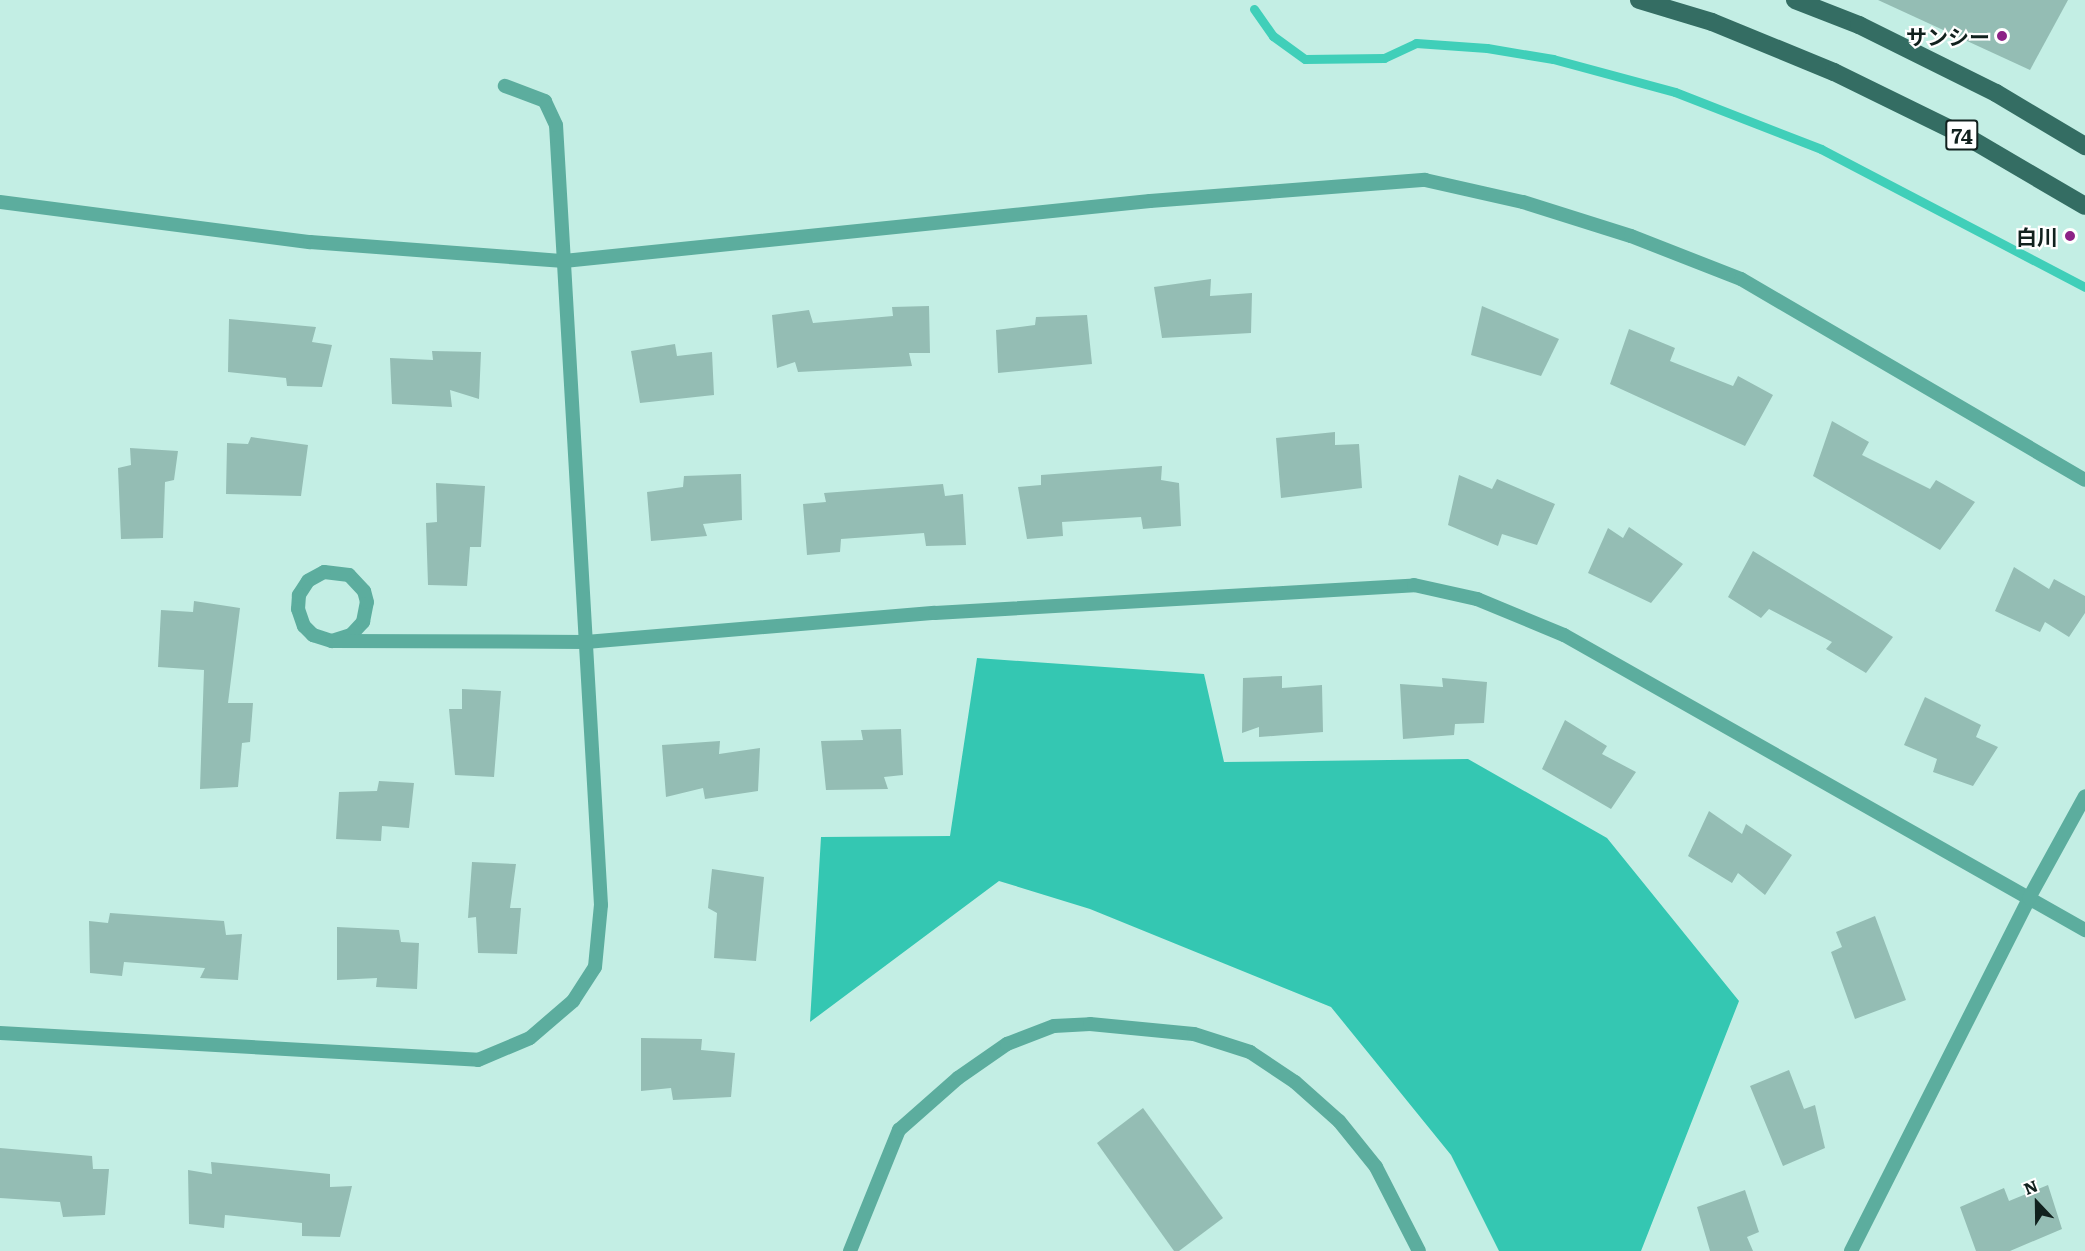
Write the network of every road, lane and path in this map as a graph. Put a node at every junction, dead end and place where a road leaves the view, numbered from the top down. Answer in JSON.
{"nodes":[{"id":1,"x":1639,"y":0,"type":"edge"},
{"id":2,"x":1795,"y":0,"type":"edge"},
{"id":3,"x":505,"y":86,"type":"dead end"},
{"id":4,"x":2085,"y":146,"type":"edge"},
{"id":5,"x":0,"y":202,"type":"edge"},
{"id":6,"x":2085,"y":207,"type":"edge"},
{"id":7,"x":564,"y":261,"type":"junction"},
{"id":8,"x":2085,"y":480,"type":"edge"},
{"id":9,"x":332,"y":640,"type":"junction"},
{"id":10,"x":586,"y":642,"type":"junction"},
{"id":11,"x":2085,"y":796,"type":"edge"},
{"id":12,"x":2029,"y":898,"type":"junction"},
{"id":13,"x":2085,"y":930,"type":"edge"},
{"id":14,"x":0,"y":1033,"type":"edge"},
{"id":15,"x":850,"y":1251,"type":"edge"},
{"id":16,"x":1419,"y":1251,"type":"edge"},
{"id":17,"x":1851,"y":1251,"type":"edge"}],
"edges":[{"from":1,"to":6,"type":"main road","number":"74"},
{"from":2,"to":4,"type":"main road","number":"74"},
{"from":3,"to":7,"type":"lane"},
{"from":5,"to":7,"type":"lane"},
{"from":7,"to":8,"type":"lane"},
{"from":7,"to":10,"type":"lane"},
{"from":9,"to":9,"type":"lane"},
{"from":9,"to":10,"type":"lane"},
{"from":10,"to":12,"type":"lane"},
{"from":10,"to":14,"type":"lane"},
{"from":11,"to":12,"type":"lane"},
{"from":12,"to":13,"type":"lane"},
{"from":12,"to":17,"type":"lane"},
{"from":15,"to":16,"type":"lane"}]}
